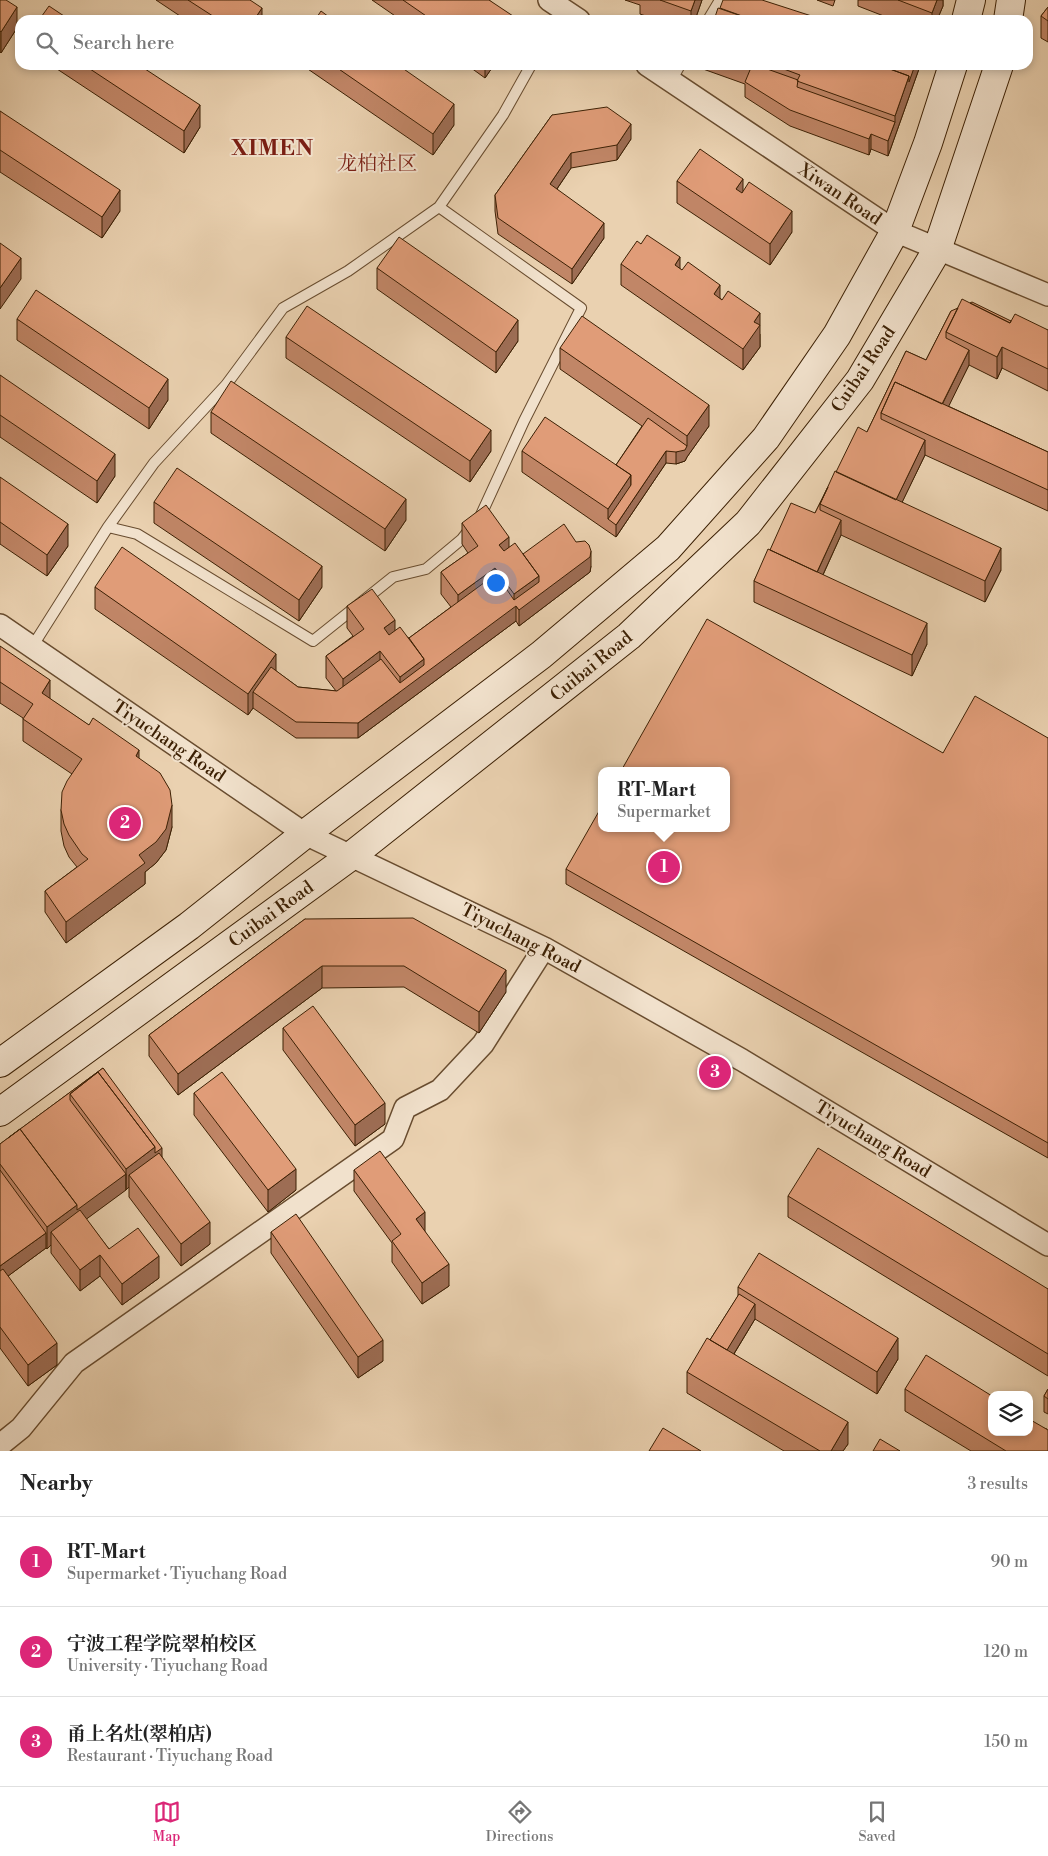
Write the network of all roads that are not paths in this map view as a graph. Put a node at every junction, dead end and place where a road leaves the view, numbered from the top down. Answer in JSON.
{"nodes":[{"id":1,"x":720,"y":0,"type":"edge"},
{"id":2,"x":971,"y":0,"type":"edge"},
{"id":3,"x":1011,"y":0,"type":"edge"},
{"id":4,"x":711,"y":15,"type":"edge"},
{"id":5,"x":967,"y":15,"type":"edge"},
{"id":6,"x":1009,"y":15,"type":"edge"},
{"id":7,"x":528,"y":70,"type":"edge"},
{"id":8,"x":951,"y":70,"type":"edge"},
{"id":9,"x":997,"y":70,"type":"edge"},
{"id":10,"x":676,"y":73,"type":"edge"},
{"id":11,"x":438,"y":208,"type":"junction"},
{"id":12,"x":895,"y":230,"type":"junction"},
{"id":13,"x":937,"y":250,"type":"junction"},
{"id":14,"x":1048,"y":295,"type":"edge"},
{"id":15,"x":108,"y":527,"type":"junction"},
{"id":16,"x":0,"y":625,"type":"edge"},
{"id":17,"x":32,"y":647,"type":"junction"},
{"id":18,"x":305,"y":834,"type":"junction"},
{"id":19,"x":351,"y":856,"type":"junction"},
{"id":20,"x":544,"y":948,"type":"junction"},
{"id":21,"x":0,"y":1063,"type":"edge"},
{"id":22,"x":0,"y":1112,"type":"edge"},
{"id":23,"x":1048,"y":1245,"type":"edge"},
{"id":24,"x":0,"y":1445,"type":"edge"}],
"edges":[{"from":1,"to":4,"type":"lane"},
{"from":2,"to":5,"type":"main road"},
{"from":3,"to":6,"type":"main road"},
{"from":7,"to":11,"type":"lane"},
{"from":8,"to":12,"type":"main road"},
{"from":9,"to":13,"type":"main road","name":"Cuibai Road"},
{"from":10,"to":12,"type":"street","name":"Xiwan Road"},
{"from":11,"to":15,"type":"lane"},
{"from":11,"to":15,"type":"lane"},
{"from":12,"to":13,"type":"street","name":"Xiwan Road"},
{"from":12,"to":18,"type":"main road"},
{"from":13,"to":14,"type":"street","name":"Xiwan Road"},
{"from":13,"to":19,"type":"main road","name":"Cuibai Road"},
{"from":15,"to":17,"type":"lane"},
{"from":16,"to":17,"type":"street","name":"Tiyuchang Road"},
{"from":17,"to":18,"type":"street","name":"Tiyuchang Road"},
{"from":18,"to":19,"type":"street","name":"Tiyuchang Road"},
{"from":18,"to":21,"type":"main road"},
{"from":19,"to":20,"type":"street","name":"Tiyuchang Road"},
{"from":19,"to":22,"type":"main road","name":"Cuibai Road"},
{"from":20,"to":23,"type":"street","name":"Tiyuchang Road"},
{"from":20,"to":24,"type":"street"}]}
